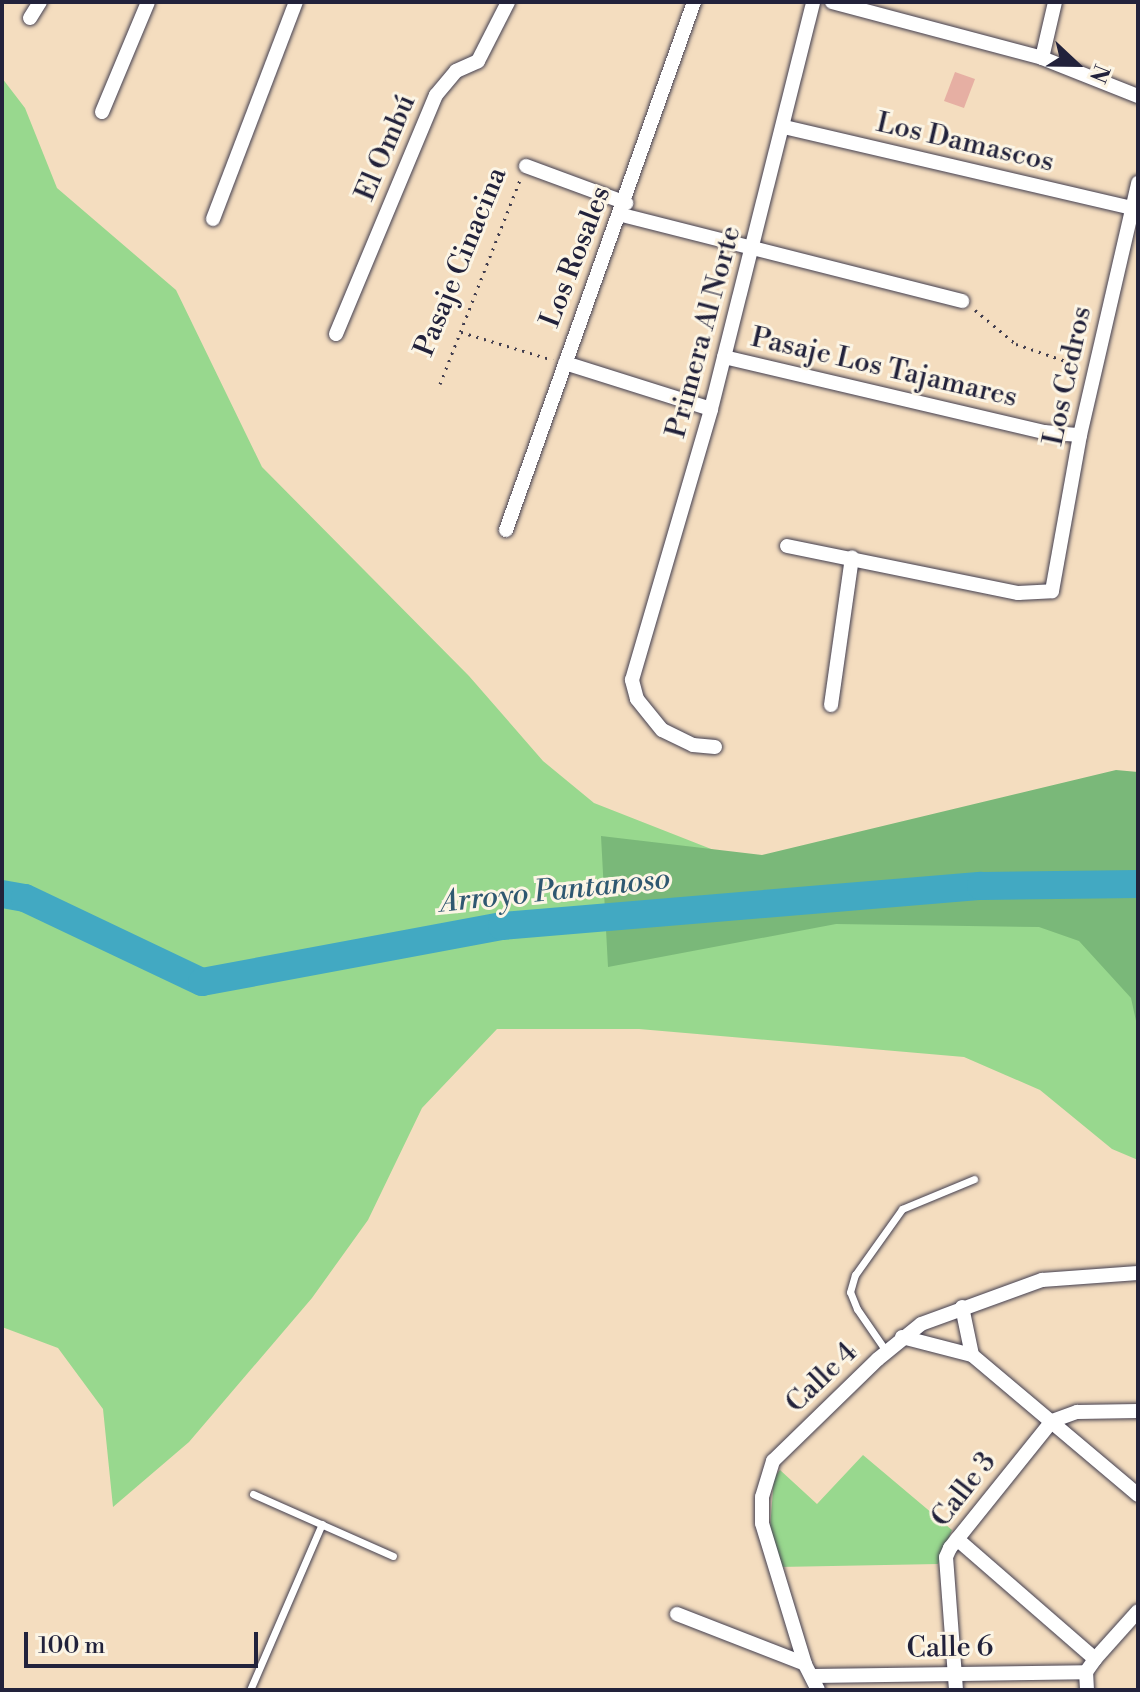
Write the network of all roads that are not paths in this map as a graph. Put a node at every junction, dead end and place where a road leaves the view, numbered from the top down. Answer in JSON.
{"nodes":[{"id":1,"x":40,"y":2,"type":"edge"},
{"id":2,"x":148,"y":2,"type":"edge"},
{"id":3,"x":296,"y":2,"type":"edge"},
{"id":4,"x":508,"y":2,"type":"edge"},
{"id":5,"x":694,"y":2,"type":"edge"},
{"id":6,"x":813,"y":2,"type":"edge"},
{"id":7,"x":832,"y":2,"type":"edge"},
{"id":8,"x":1055,"y":2,"type":"edge"},
{"id":9,"x":30,"y":18,"type":"dead end"},
{"id":10,"x":1042,"y":58,"type":"junction"},
{"id":11,"x":1138,"y":96,"type":"edge"},
{"id":12,"x":102,"y":112,"type":"dead end"},
{"id":13,"x":784,"y":127,"type":"junction"},
{"id":14,"x":526,"y":166,"type":"road end"},
{"id":15,"x":1138,"y":183,"type":"edge"},
{"id":16,"x":1133,"y":208,"type":"junction"},
{"id":17,"x":624,"y":209,"type":"junction"},
{"id":18,"x":213,"y":219,"type":"dead end"},
{"id":19,"x":753,"y":249,"type":"junction"},
{"id":20,"x":962,"y":301,"type":"road end"},
{"id":21,"x":336,"y":334,"type":"dead end"},
{"id":22,"x":724,"y":357,"type":"junction"},
{"id":23,"x":565,"y":363,"type":"junction"},
{"id":24,"x":711,"y":409,"type":"junction"},
{"id":25,"x":1080,"y":435,"type":"junction"},
{"id":26,"x":506,"y":530,"type":"dead end"},
{"id":27,"x":787,"y":546,"type":"dead end"},
{"id":28,"x":852,"y":557,"type":"junction"},
{"id":29,"x":831,"y":705,"type":"dead end"},
{"id":30,"x":715,"y":747,"type":"dead end"},
{"id":31,"x":974,"y":1179,"type":"dead end"},
{"id":32,"x":1138,"y":1273,"type":"edge"},
{"id":33,"x":962,"y":1307,"type":"junction"},
{"id":34,"x":902,"y":1337,"type":"junction"},
{"id":35,"x":886,"y":1351,"type":"junction"},
{"id":36,"x":972,"y":1355,"type":"junction"},
{"id":37,"x":1138,"y":1411,"type":"edge"},
{"id":38,"x":1052,"y":1421,"type":"junction"},
{"id":39,"x":253,"y":1494,"type":"dead end"},
{"id":40,"x":1138,"y":1495,"type":"edge"},
{"id":41,"x":322,"y":1524,"type":"junction"},
{"id":42,"x":957,"y":1539,"type":"junction"},
{"id":43,"x":393,"y":1556,"type":"dead end"},
{"id":44,"x":1138,"y":1611,"type":"edge"},
{"id":45,"x":677,"y":1614,"type":"dead end"},
{"id":46,"x":1090,"y":1666,"type":"junction"},
{"id":47,"x":956,"y":1674,"type":"junction"},
{"id":48,"x":812,"y":1677,"type":"edge"},
{"id":49,"x":250,"y":1690,"type":"edge"},
{"id":50,"x":956,"y":1690,"type":"edge"},
{"id":51,"x":1087,"y":1690,"type":"edge"}],
"edges":[{"from":1,"to":9,"type":"street"},
{"from":2,"to":12,"type":"street"},
{"from":3,"to":18,"type":"street"},
{"from":4,"to":21,"type":"street","name":"El Ombú"},
{"from":5,"to":17,"type":"street","name":"Los Rosales"},
{"from":6,"to":13,"type":"street","name":"Primera Al Norte"},
{"from":7,"to":10,"type":"street"},
{"from":8,"to":10,"type":"street"},
{"from":10,"to":11,"type":"street"},
{"from":13,"to":16,"type":"street","name":"Los Damascos"},
{"from":13,"to":19,"type":"street","name":"Primera Al Norte"},
{"from":14,"to":17,"type":"street","name":"Pasaje Cinacina"},
{"from":15,"to":16,"type":"street","name":"Los Cedros"},
{"from":16,"to":25,"type":"street","name":"Los Cedros"},
{"from":17,"to":19,"type":"street","name":"Pasaje Cinacina"},
{"from":17,"to":23,"type":"street","name":"Los Rosales"},
{"from":19,"to":20,"type":"street","name":"Pasaje Cinacina"},
{"from":19,"to":22,"type":"street","name":"Primera Al Norte"},
{"from":22,"to":24,"type":"street","name":"Primera Al Norte"},
{"from":22,"to":25,"type":"street","name":"Pasaje Los Tajamares"},
{"from":23,"to":24,"type":"street"},
{"from":23,"to":26,"type":"street","name":"Los Rosales"},
{"from":24,"to":30,"type":"street","name":"Primera Al Norte"},
{"from":25,"to":28,"type":"street","name":"Los Cedros"},
{"from":27,"to":28,"type":"street"},
{"from":28,"to":29,"type":"street"},
{"from":31,"to":35,"type":"lane"},
{"from":32,"to":33,"type":"street","name":"Calle 4"},
{"from":33,"to":34,"type":"street","name":"Calle 4"},
{"from":33,"to":36,"type":"street"},
{"from":34,"to":35,"type":"street","name":"Calle 4"},
{"from":34,"to":36,"type":"street"},
{"from":35,"to":48,"type":"street","name":"Calle 4"},
{"from":36,"to":38,"type":"street"},
{"from":37,"to":38,"type":"street"},
{"from":38,"to":40,"type":"street"},
{"from":38,"to":42,"type":"street","name":"Calle 3"},
{"from":39,"to":41,"type":"lane"},
{"from":41,"to":43,"type":"lane"},
{"from":41,"to":49,"type":"lane"},
{"from":42,"to":46,"type":"street"},
{"from":42,"to":47,"type":"street","name":"Calle 3"},
{"from":44,"to":46,"type":"street"},
{"from":45,"to":48,"type":"street","name":"Calle 6"},
{"from":46,"to":47,"type":"street","name":"Calle 6"},
{"from":46,"to":51,"type":"street"},
{"from":47,"to":48,"type":"street","name":"Calle 6"},
{"from":47,"to":50,"type":"street","name":"Calle 3"}]}
